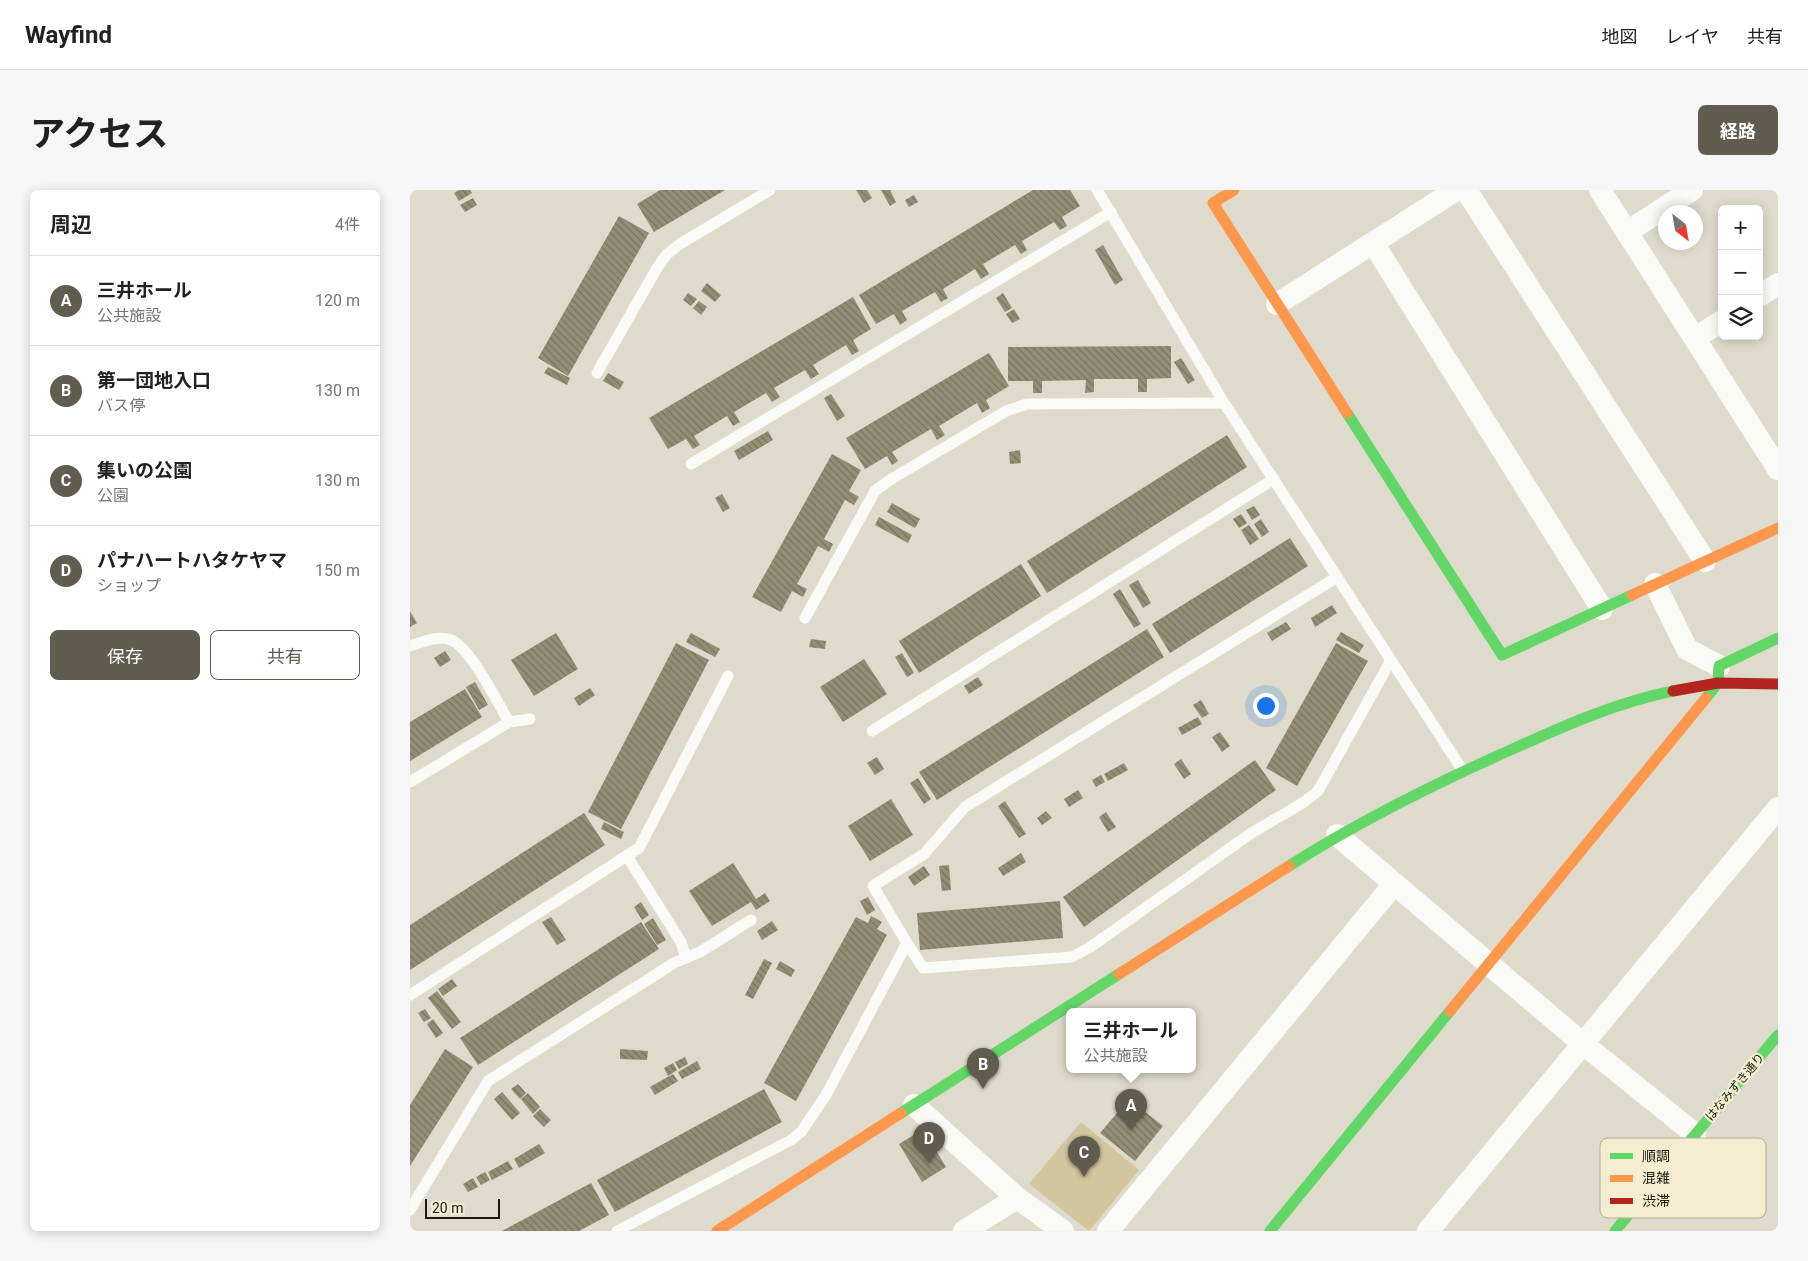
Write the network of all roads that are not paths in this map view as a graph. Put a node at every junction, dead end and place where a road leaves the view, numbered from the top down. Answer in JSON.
{"nodes":[{"id":1,"x":770,"y":190,"type":"edge"},
{"id":2,"x":1097,"y":190,"type":"edge"},
{"id":3,"x":1234,"y":190,"type":"edge"},
{"id":4,"x":1456,"y":190,"type":"edge"},
{"id":5,"x":1466,"y":190,"type":"edge"},
{"id":6,"x":1600,"y":190,"type":"edge"},
{"id":7,"x":1692,"y":190,"type":"edge"},
{"id":8,"x":1111,"y":212,"type":"junction"},
{"id":9,"x":1627,"y":232,"type":"junction"},
{"id":10,"x":1373,"y":243,"type":"junction"},
{"id":11,"x":1778,"y":284,"type":"edge"},
{"id":12,"x":1761,"y":295,"type":"edge"},
{"id":13,"x":1277,"y":304,"type":"junction"},
{"id":14,"x":1718,"y":324,"type":"edge"},
{"id":15,"x":1695,"y":338,"type":"junction"},
{"id":16,"x":598,"y":373,"type":"dead end"},
{"id":17,"x":1224,"y":404,"type":"junction"},
{"id":18,"x":691,"y":464,"type":"dead end"},
{"id":19,"x":1778,"y":469,"type":"edge"},
{"id":20,"x":1274,"y":479,"type":"junction"},
{"id":21,"x":1778,"y":528,"type":"edge"},
{"id":22,"x":1705,"y":561,"type":"junction"},
{"id":23,"x":1337,"y":577,"type":"junction"},
{"id":24,"x":1655,"y":584,"type":"junction"},
{"id":25,"x":1602,"y":608,"type":"junction"},
{"id":26,"x":805,"y":618,"type":"dead end"},
{"id":27,"x":1778,"y":638,"type":"edge"},
{"id":28,"x":410,"y":646,"type":"edge"},
{"id":29,"x":1392,"y":660,"type":"junction"},
{"id":30,"x":1719,"y":674,"type":"junction"},
{"id":31,"x":728,"y":676,"type":"dead end"},
{"id":32,"x":1778,"y":684,"type":"edge"},
{"id":33,"x":530,"y":719,"type":"dead end"},
{"id":34,"x":509,"y":722,"type":"junction"},
{"id":35,"x":872,"y":731,"type":"dead end"},
{"id":36,"x":1463,"y":770,"type":"junction"},
{"id":37,"x":410,"y":782,"type":"edge"},
{"id":38,"x":1778,"y":808,"type":"edge"},
{"id":39,"x":1336,"y":835,"type":"junction"},
{"id":40,"x":627,"y":856,"type":"junction"},
{"id":41,"x":1394,"y":884,"type":"junction"},
{"id":42,"x":751,"y":920,"type":"dead end"},
{"id":43,"x":907,"y":943,"type":"junction"},
{"id":44,"x":686,"y":958,"type":"junction"},
{"id":45,"x":1489,"y":964,"type":"junction"},
{"id":46,"x":410,"y":995,"type":"edge"},
{"id":47,"x":1778,"y":1036,"type":"edge"},
{"id":48,"x":1582,"y":1043,"type":"junction"},
{"id":49,"x":914,"y":1105,"type":"junction"},
{"id":50,"x":1695,"y":1134,"type":"junction"},
{"id":51,"x":1692,"y":1138,"type":"edge"},
{"id":52,"x":1017,"y":1198,"type":"junction"},
{"id":53,"x":410,"y":1210,"type":"edge"},
{"id":54,"x":1626,"y":1218,"type":"edge"},
{"id":55,"x":617,"y":1231,"type":"edge"},
{"id":56,"x":717,"y":1231,"type":"edge"},
{"id":57,"x":964,"y":1231,"type":"edge"},
{"id":58,"x":1063,"y":1231,"type":"edge"},
{"id":59,"x":1108,"y":1231,"type":"edge"},
{"id":60,"x":1270,"y":1231,"type":"edge"},
{"id":61,"x":1428,"y":1231,"type":"edge"},
{"id":62,"x":1615,"y":1231,"type":"edge"}],
"edges":[{"from":1,"to":16,"type":"lane"},
{"from":2,"to":8,"type":"lane"},
{"from":3,"to":13,"type":"street"},
{"from":4,"to":10,"type":"street"},
{"from":5,"to":22,"type":"street"},
{"from":6,"to":9,"type":"street"},
{"from":7,"to":9,"type":"street"},
{"from":8,"to":17,"type":"lane"},
{"from":8,"to":18,"type":"lane"},
{"from":9,"to":15,"type":"street"},
{"from":10,"to":13,"type":"street"},
{"from":10,"to":25,"type":"street"},
{"from":11,"to":12,"type":"street"},
{"from":13,"to":25,"type":"street"},
{"from":14,"to":15,"type":"street"},
{"from":15,"to":19,"type":"street"},
{"from":17,"to":20,"type":"lane"},
{"from":17,"to":26,"type":"lane"},
{"from":20,"to":23,"type":"lane"},
{"from":20,"to":35,"type":"lane"},
{"from":21,"to":22,"type":"street"},
{"from":22,"to":24,"type":"street"},
{"from":23,"to":29,"type":"lane"},
{"from":23,"to":43,"type":"lane"},
{"from":24,"to":25,"type":"street"},
{"from":24,"to":30,"type":"street"},
{"from":27,"to":30,"type":"street"},
{"from":28,"to":34,"type":"lane"},
{"from":29,"to":36,"type":"lane"},
{"from":29,"to":43,"type":"lane"},
{"from":30,"to":32,"type":"street"},
{"from":30,"to":36,"type":"street"},
{"from":30,"to":45,"type":"street"},
{"from":31,"to":40,"type":"lane"},
{"from":33,"to":34,"type":"lane"},
{"from":34,"to":37,"type":"lane"},
{"from":36,"to":39,"type":"street"},
{"from":38,"to":48,"type":"street"},
{"from":39,"to":41,"type":"street"},
{"from":39,"to":49,"type":"street"},
{"from":40,"to":44,"type":"lane"},
{"from":40,"to":46,"type":"lane"},
{"from":41,"to":45,"type":"street"},
{"from":41,"to":59,"type":"street"},
{"from":42,"to":44,"type":"lane"},
{"from":43,"to":55,"type":"lane"},
{"from":44,"to":53,"type":"lane"},
{"from":45,"to":48,"type":"street"},
{"from":45,"to":60,"type":"street"},
{"from":47,"to":50,"type":"street","name":"はなみずき通り"},
{"from":48,"to":50,"type":"street"},
{"from":48,"to":61,"type":"street"},
{"from":49,"to":52,"type":"street"},
{"from":49,"to":56,"type":"street"},
{"from":50,"to":51,"type":"street","name":"はなみずき通り"},
{"from":52,"to":57,"type":"street"},
{"from":52,"to":58,"type":"street"},
{"from":54,"to":62,"type":"street","name":"はなみずき通り"}]}
